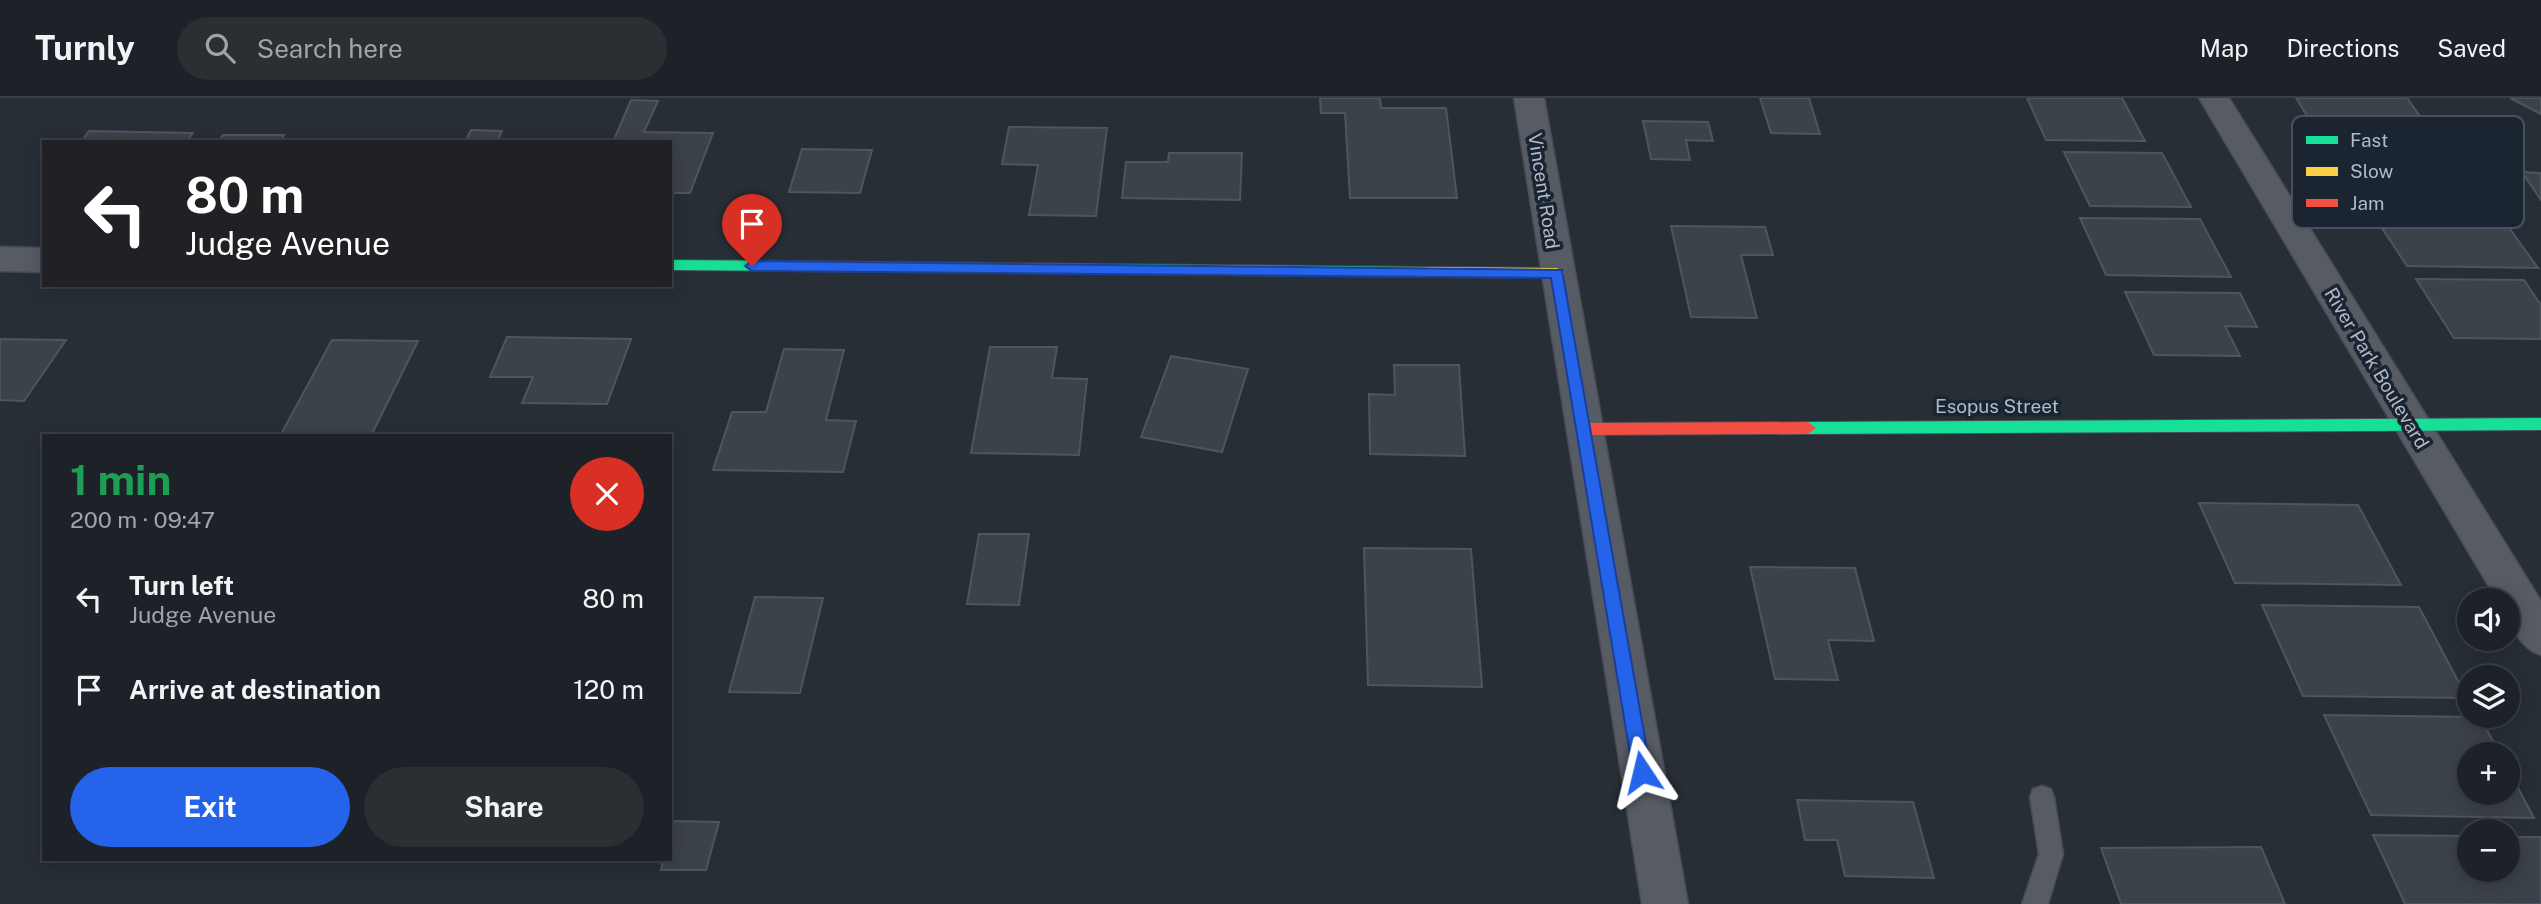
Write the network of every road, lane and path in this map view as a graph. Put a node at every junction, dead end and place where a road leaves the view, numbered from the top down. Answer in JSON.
{"nodes":[{"id":1,"x":1530,"y":98,"type":"edge"},
{"id":2,"x":2214,"y":98,"type":"edge"},
{"id":3,"x":2292,"y":227,"type":"edge"},
{"id":4,"x":2292,"y":228,"type":"edge"},
{"id":5,"x":0,"y":260,"type":"edge"},
{"id":6,"x":42,"y":260,"type":"edge"},
{"id":7,"x":672,"y":265,"type":"edge"},
{"id":8,"x":1558,"y":273,"type":"junction"},
{"id":9,"x":2541,"y":424,"type":"edge"},
{"id":10,"x":2411,"y":425,"type":"junction"},
{"id":11,"x":1583,"y":429,"type":"junction"},
{"id":12,"x":2541,"y":637,"type":"edge"},
{"id":13,"x":2042,"y":797,"type":"dead end"},
{"id":14,"x":1665,"y":904,"type":"edge"},
{"id":15,"x":2035,"y":904,"type":"edge"}],
"edges":[{"from":1,"to":8,"type":"street","name":"Vincent Road"},
{"from":2,"to":3,"type":"street","name":"River Park Boulevard"},
{"from":4,"to":10,"type":"street","name":"River Park Boulevard"},
{"from":5,"to":6,"type":"street"},
{"from":7,"to":8,"type":"street"},
{"from":8,"to":11,"type":"street","name":"Vincent Road"},
{"from":9,"to":10,"type":"street","name":"Esopus Street"},
{"from":10,"to":11,"type":"street","name":"Esopus Street"},
{"from":10,"to":12,"type":"street","name":"River Park Boulevard"},
{"from":11,"to":14,"type":"street","name":"Vincent Road"},
{"from":13,"to":15,"type":"lane"}]}
